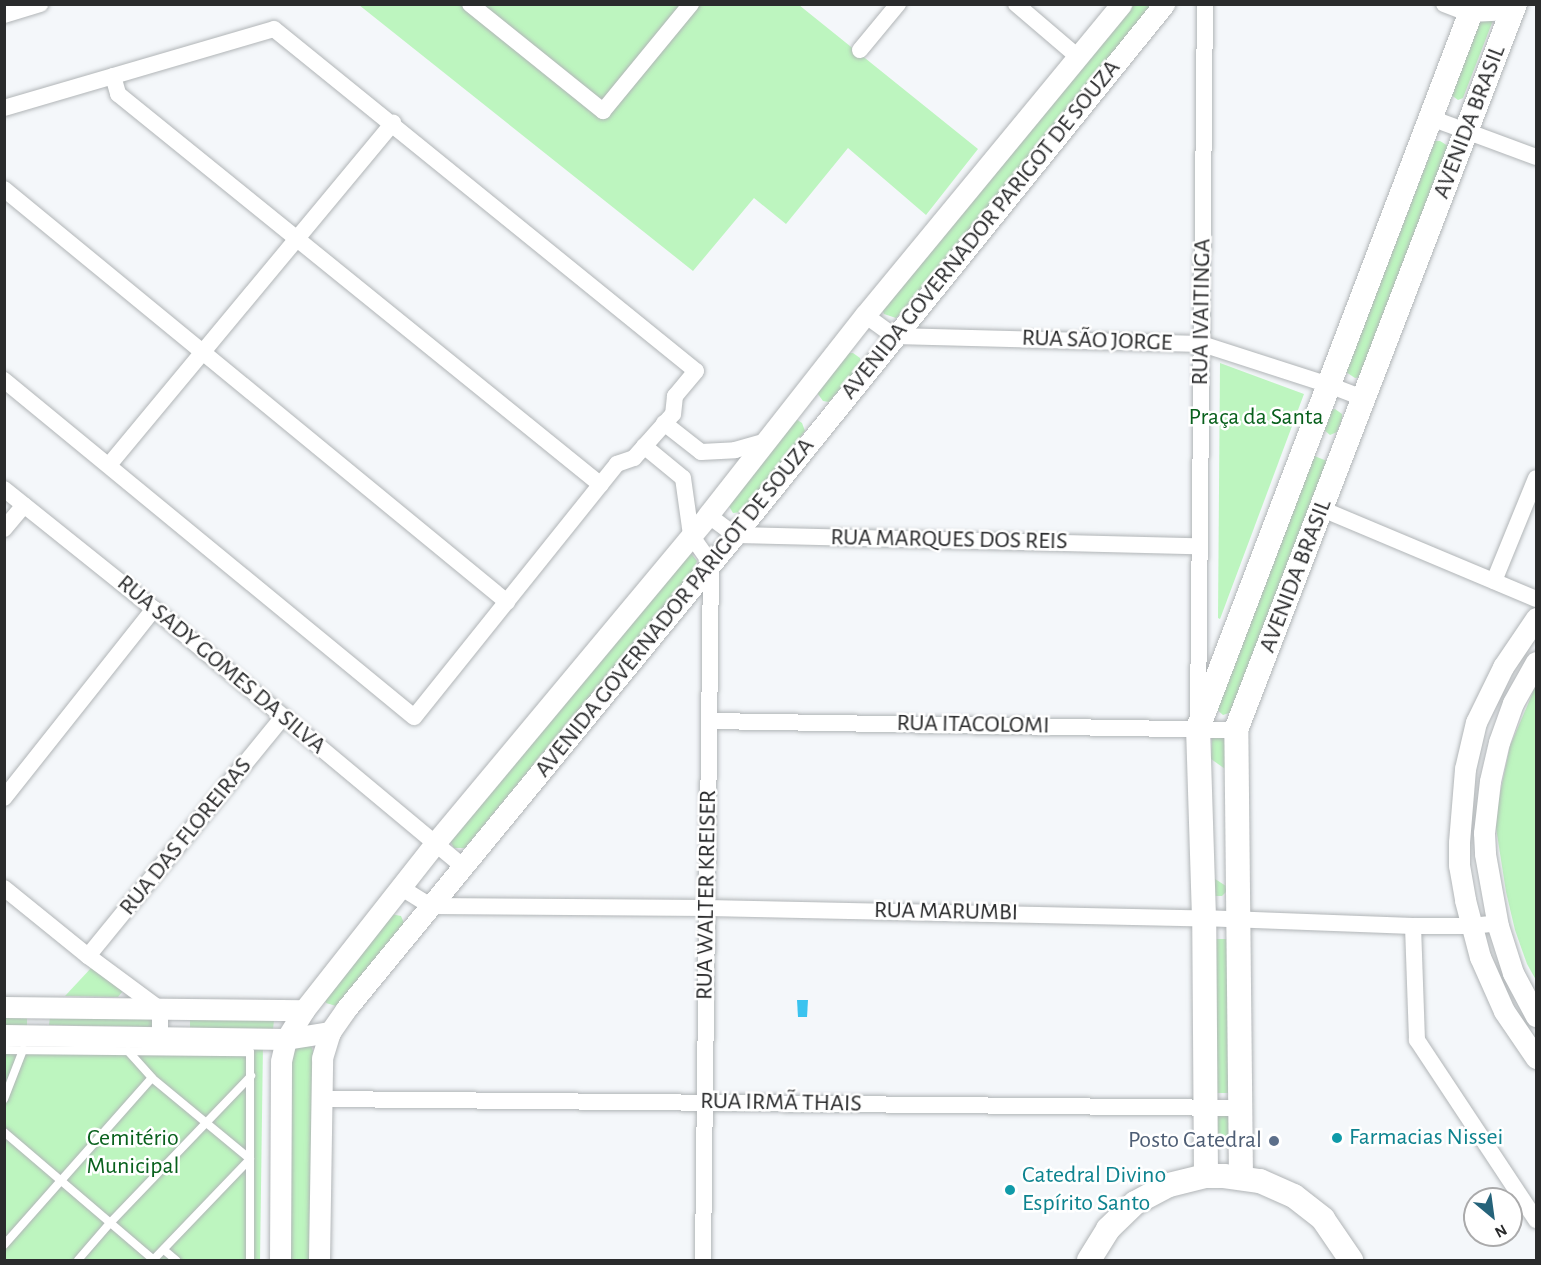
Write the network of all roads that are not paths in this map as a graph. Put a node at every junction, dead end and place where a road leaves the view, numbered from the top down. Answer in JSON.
{"nodes":[{"id":1,"x":40,"y":4,"type":"edge"},
{"id":2,"x":470,"y":4,"type":"edge"},
{"id":3,"x":898,"y":4,"type":"edge"},
{"id":4,"x":1016,"y":4,"type":"edge"},
{"id":5,"x":1121,"y":4,"type":"edge"},
{"id":6,"x":1164,"y":4,"type":"edge"},
{"id":7,"x":1205,"y":4,"type":"edge"},
{"id":8,"x":1444,"y":4,"type":"edge"},
{"id":9,"x":688,"y":6,"type":"edge"},
{"id":10,"x":1514,"y":8,"type":"edge"},
{"id":11,"x":1472,"y":9,"type":"edge"},
{"id":12,"x":4,"y":15,"type":"edge"},
{"id":13,"x":860,"y":50,"type":"dead end"},
{"id":14,"x":1078,"y":57,"type":"junction"},
{"id":15,"x":113,"y":76,"type":"junction"},
{"id":16,"x":4,"y":108,"type":"edge"},
{"id":17,"x":1431,"y":118,"type":"junction"},
{"id":18,"x":393,"y":123,"type":"junction"},
{"id":19,"x":1466,"y":130,"type":"junction"},
{"id":20,"x":1536,"y":157,"type":"edge"},
{"id":21,"x":4,"y":189,"type":"edge"},
{"id":22,"x":297,"y":237,"type":"junction"},
{"id":23,"x":865,"y":315,"type":"junction"},
{"id":24,"x":894,"y":336,"type":"junction"},
{"id":25,"x":1202,"y":344,"type":"junction"},
{"id":26,"x":202,"y":351,"type":"junction"},
{"id":27,"x":4,"y":380,"type":"edge"},
{"id":28,"x":1329,"y":385,"type":"junction"},
{"id":29,"x":1365,"y":399,"type":"junction"},
{"id":30,"x":664,"y":423,"type":"junction"},
{"id":31,"x":767,"y":441,"type":"junction"},
{"id":32,"x":644,"y":446,"type":"junction"},
{"id":33,"x":1307,"y":446,"type":"junction"},
{"id":34,"x":109,"y":465,"type":"junction"},
{"id":35,"x":1338,"y":469,"type":"junction"},
{"id":36,"x":1536,"y":478,"type":"edge"},
{"id":37,"x":601,"y":485,"type":"junction"},
{"id":38,"x":4,"y":489,"type":"edge"},
{"id":39,"x":24,"y":505,"type":"junction"},
{"id":40,"x":1322,"y":509,"type":"junction"},
{"id":41,"x":708,"y":515,"type":"junction"},
{"id":42,"x":4,"y":529,"type":"edge"},
{"id":43,"x":691,"y":535,"type":"junction"},
{"id":44,"x":735,"y":536,"type":"junction"},
{"id":45,"x":1198,"y":546,"type":"junction"},
{"id":46,"x":711,"y":564,"type":"junction"},
{"id":47,"x":1494,"y":581,"type":"junction"},
{"id":48,"x":1536,"y":599,"type":"edge"},
{"id":49,"x":507,"y":602,"type":"junction"},
{"id":50,"x":154,"y":609,"type":"junction"},
{"id":51,"x":1536,"y":618,"type":"edge"},
{"id":52,"x":1536,"y":662,"type":"edge"},
{"id":53,"x":284,"y":717,"type":"junction"},
{"id":54,"x":710,"y":721,"type":"junction"},
{"id":55,"x":1198,"y":728,"type":"junction"},
{"id":56,"x":1236,"y":730,"type":"junction"},
{"id":57,"x":4,"y":798,"type":"edge"},
{"id":58,"x":436,"y":842,"type":"junction"},
{"id":59,"x":463,"y":866,"type":"junction"},
{"id":60,"x":400,"y":887,"type":"junction"},
{"id":61,"x":4,"y":888,"type":"edge"},
{"id":62,"x":430,"y":906,"type":"junction"},
{"id":63,"x":707,"y":908,"type":"junction"},
{"id":64,"x":1204,"y":918,"type":"junction"},
{"id":65,"x":1239,"y":919,"type":"junction"},
{"id":66,"x":1498,"y":922,"type":"junction"},
{"id":67,"x":1413,"y":926,"type":"junction"},
{"id":68,"x":1471,"y":926,"type":"junction"},
{"id":69,"x":88,"y":956,"type":"junction"},
{"id":70,"x":4,"y":1007,"type":"edge"},
{"id":71,"x":160,"y":1009,"type":"junction"},
{"id":72,"x":304,"y":1010,"type":"junction"},
{"id":73,"x":1536,"y":1016,"type":"edge"},
{"id":74,"x":330,"y":1032,"type":"junction"},
{"id":75,"x":4,"y":1035,"type":"edge"},
{"id":76,"x":160,"y":1036,"type":"junction"},
{"id":77,"x":286,"y":1039,"type":"junction"},
{"id":78,"x":4,"y":1050,"type":"edge"},
{"id":79,"x":23,"y":1050,"type":"junction"},
{"id":80,"x":128,"y":1051,"type":"junction"},
{"id":81,"x":1536,"y":1058,"type":"edge"},
{"id":82,"x":251,"y":1076,"type":"junction"},
{"id":83,"x":153,"y":1078,"type":"junction"},
{"id":84,"x":4,"y":1099,"type":"edge"},
{"id":85,"x":322,"y":1099,"type":"junction"},
{"id":86,"x":705,"y":1102,"type":"junction"},
{"id":87,"x":1206,"y":1108,"type":"junction"},
{"id":88,"x":1240,"y":1108,"type":"junction"},
{"id":89,"x":205,"y":1122,"type":"junction"},
{"id":90,"x":4,"y":1132,"type":"edge"},
{"id":91,"x":250,"y":1159,"type":"junction"},
{"id":92,"x":1206,"y":1176,"type":"junction"},
{"id":93,"x":1241,"y":1177,"type":"junction"},
{"id":94,"x":61,"y":1181,"type":"junction"},
{"id":95,"x":1536,"y":1220,"type":"edge"},
{"id":96,"x":110,"y":1223,"type":"junction"},
{"id":97,"x":4,"y":1245,"type":"edge"},
{"id":98,"x":164,"y":1250,"type":"junction"},
{"id":99,"x":78,"y":1260,"type":"edge"},
{"id":100,"x":153,"y":1260,"type":"edge"},
{"id":101,"x":176,"y":1260,"type":"edge"},
{"id":102,"x":250,"y":1260,"type":"edge"},
{"id":103,"x":280,"y":1260,"type":"edge"},
{"id":104,"x":319,"y":1260,"type":"edge"},
{"id":105,"x":704,"y":1260,"type":"edge"},
{"id":106,"x":1089,"y":1260,"type":"edge"},
{"id":107,"x":1351,"y":1260,"type":"edge"}],
"edges":[{"from":1,"to":12,"type":"street"},
{"from":2,"to":9,"type":"street"},
{"from":3,"to":13,"type":"street"},
{"from":4,"to":14,"type":"street"},
{"from":5,"to":14,"type":"street","name":"AVENIDA GOVERNADOR PARIGOT DE SOUZA"},
{"from":6,"to":24,"type":"street","name":"AVENIDA GOVERNADOR PARIGOT DE SOUZA"},
{"from":7,"to":25,"type":"street","name":"RUA IVAITINGA"},
{"from":8,"to":11,"type":"street"},
{"from":10,"to":11,"type":"street"},
{"from":10,"to":19,"type":"main road","name":"AVENIDA BRASIL"},
{"from":11,"to":17,"type":"main road","name":"AVENIDA BRASIL"},
{"from":14,"to":23,"type":"street","name":"AVENIDA GOVERNADOR PARIGOT DE SOUZA"},
{"from":15,"to":16,"type":"street"},
{"from":15,"to":18,"type":"street"},
{"from":15,"to":22,"type":"street"},
{"from":17,"to":19,"type":"street"},
{"from":17,"to":28,"type":"main road","name":"AVENIDA BRASIL"},
{"from":18,"to":22,"type":"street"},
{"from":18,"to":30,"type":"street"},
{"from":19,"to":20,"type":"street"},
{"from":19,"to":29,"type":"main road","name":"AVENIDA BRASIL"},
{"from":21,"to":26,"type":"street"},
{"from":22,"to":26,"type":"street"},
{"from":22,"to":37,"type":"street"},
{"from":23,"to":24,"type":"street"},
{"from":23,"to":31,"type":"street","name":"AVENIDA GOVERNADOR PARIGOT DE SOUZA"},
{"from":24,"to":25,"type":"street","name":"RUA SÃO JORGE"},
{"from":24,"to":44,"type":"street","name":"AVENIDA GOVERNADOR PARIGOT DE SOUZA"},
{"from":25,"to":28,"type":"street","name":"RUA SÃO JORGE"},
{"from":25,"to":45,"type":"street","name":"RUA IVAITINGA"},
{"from":26,"to":34,"type":"street"},
{"from":26,"to":49,"type":"street"},
{"from":27,"to":34,"type":"street"},
{"from":28,"to":29,"type":"street","name":"RUA SÃO JORGE"},
{"from":28,"to":33,"type":"main road","name":"AVENIDA BRASIL"},
{"from":29,"to":35,"type":"main road","name":"AVENIDA BRASIL"},
{"from":30,"to":31,"type":"street"},
{"from":30,"to":32,"type":"street"},
{"from":31,"to":41,"type":"street","name":"AVENIDA GOVERNADOR PARIGOT DE SOUZA"},
{"from":32,"to":37,"type":"street"},
{"from":32,"to":43,"type":"street"},
{"from":33,"to":35,"type":"main road"},
{"from":33,"to":55,"type":"main road","name":"AVENIDA BRASIL"},
{"from":34,"to":49,"type":"street"},
{"from":35,"to":40,"type":"main road","name":"AVENIDA BRASIL"},
{"from":36,"to":47,"type":"street"},
{"from":37,"to":49,"type":"street"},
{"from":38,"to":39,"type":"street","name":"RUA SADY GOMES DA SILVA"},
{"from":39,"to":42,"type":"street"},
{"from":39,"to":50,"type":"street","name":"RUA SADY GOMES DA SILVA"},
{"from":40,"to":47,"type":"street"},
{"from":40,"to":56,"type":"main road","name":"AVENIDA BRASIL"},
{"from":41,"to":43,"type":"street","name":"AVENIDA GOVERNADOR PARIGOT DE SOUZA"},
{"from":41,"to":44,"type":"street"},
{"from":43,"to":46,"type":"street"},
{"from":43,"to":58,"type":"street","name":"AVENIDA GOVERNADOR PARIGOT DE SOUZA"},
{"from":44,"to":45,"type":"street","name":"RUA MARQUES DOS REIS"},
{"from":44,"to":46,"type":"street","name":"AVENIDA GOVERNADOR PARIGOT DE SOUZA"},
{"from":45,"to":55,"type":"street","name":"RUA IVAITINGA"},
{"from":46,"to":54,"type":"street","name":"RUA WALTER KREISER"},
{"from":46,"to":59,"type":"street","name":"AVENIDA GOVERNADOR PARIGOT DE SOUZA"},
{"from":47,"to":48,"type":"street"},
{"from":50,"to":53,"type":"street","name":"RUA SADY GOMES DA SILVA"},
{"from":50,"to":57,"type":"street"},
{"from":51,"to":68,"type":"street"},
{"from":52,"to":66,"type":"street"},
{"from":53,"to":58,"type":"street","name":"RUA SADY GOMES DA SILVA"},
{"from":53,"to":69,"type":"street","name":"RUA DAS FLOREIRAS"},
{"from":54,"to":55,"type":"street","name":"RUA ITACOLOMI"},
{"from":54,"to":63,"type":"street","name":"RUA WALTER KREISER"},
{"from":55,"to":56,"type":"street","name":"RUA ITACOLOMI"},
{"from":55,"to":64,"type":"main road","name":"AVENIDA BRASIL"},
{"from":56,"to":65,"type":"main road","name":"AVENIDA BRASIL"},
{"from":58,"to":59,"type":"street","name":"RUA SADY GOMES DA SILVA"},
{"from":58,"to":60,"type":"street","name":"AVENIDA GOVERNADOR PARIGOT DE SOUZA"},
{"from":59,"to":62,"type":"street","name":"AVENIDA GOVERNADOR PARIGOT DE SOUZA"},
{"from":60,"to":62,"type":"street"},
{"from":60,"to":72,"type":"street","name":"AVENIDA GOVERNADOR PARIGOT DE SOUZA"},
{"from":61,"to":69,"type":"street"},
{"from":62,"to":63,"type":"street","name":"RUA MARUMBI"},
{"from":62,"to":74,"type":"street","name":"AVENIDA GOVERNADOR PARIGOT DE SOUZA"},
{"from":63,"to":64,"type":"street","name":"RUA MARUMBI"},
{"from":63,"to":86,"type":"street","name":"RUA WALTER KREISER"},
{"from":64,"to":65,"type":"street","name":"RUA MARUMBI"},
{"from":64,"to":87,"type":"main road","name":"AVENIDA BRASIL"},
{"from":65,"to":67,"type":"street","name":"RUA MARUMBI"},
{"from":65,"to":88,"type":"main road","name":"AVENIDA BRASIL"},
{"from":66,"to":68,"type":"street","name":"RUA MARUMBI"},
{"from":66,"to":73,"type":"street"},
{"from":67,"to":68,"type":"street","name":"RUA MARUMBI"},
{"from":67,"to":95,"type":"street"},
{"from":68,"to":81,"type":"street"},
{"from":69,"to":71,"type":"street"},
{"from":70,"to":71,"type":"street"},
{"from":71,"to":72,"type":"street"},
{"from":71,"to":76,"type":"street"},
{"from":72,"to":77,"type":"street","name":"AVENIDA GOVERNADOR PARIGOT DE SOUZA"},
{"from":74,"to":77,"type":"street"},
{"from":74,"to":85,"type":"street","name":"AVENIDA GOVERNADOR PARIGOT DE SOUZA"},
{"from":75,"to":76,"type":"street"},
{"from":76,"to":77,"type":"street"},
{"from":77,"to":103,"type":"street","name":"AVENIDA GOVERNADOR PARIGOT DE SOUZA"},
{"from":78,"to":79,"type":"lane"},
{"from":79,"to":80,"type":"lane"},
{"from":79,"to":84,"type":"lane"},
{"from":80,"to":82,"type":"lane"},
{"from":80,"to":83,"type":"lane"},
{"from":82,"to":89,"type":"lane"},
{"from":82,"to":91,"type":"lane"},
{"from":83,"to":89,"type":"lane"},
{"from":83,"to":94,"type":"lane"},
{"from":85,"to":86,"type":"street","name":"RUA IRMÃ THAIS"},
{"from":85,"to":104,"type":"street","name":"AVENIDA GOVERNADOR PARIGOT DE SOUZA"},
{"from":86,"to":87,"type":"street","name":"RUA IRMÃ THAIS"},
{"from":86,"to":105,"type":"street","name":"RUA WALTER KREISER"},
{"from":87,"to":88,"type":"street","name":"RUA IRMÃ THAIS"},
{"from":87,"to":92,"type":"main road","name":"AVENIDA BRASIL"},
{"from":88,"to":93,"type":"main road","name":"AVENIDA BRASIL"},
{"from":89,"to":91,"type":"lane"},
{"from":89,"to":96,"type":"lane"},
{"from":90,"to":94,"type":"lane"},
{"from":91,"to":98,"type":"lane"},
{"from":91,"to":102,"type":"lane"},
{"from":92,"to":93,"type":"main road"},
{"from":92,"to":106,"type":"main road"},
{"from":93,"to":107,"type":"main road"},
{"from":94,"to":96,"type":"lane"},
{"from":94,"to":97,"type":"lane"},
{"from":96,"to":99,"type":"lane"},
{"from":96,"to":100,"type":"lane"},
{"from":98,"to":100,"type":"lane"},
{"from":98,"to":101,"type":"lane"}]}
